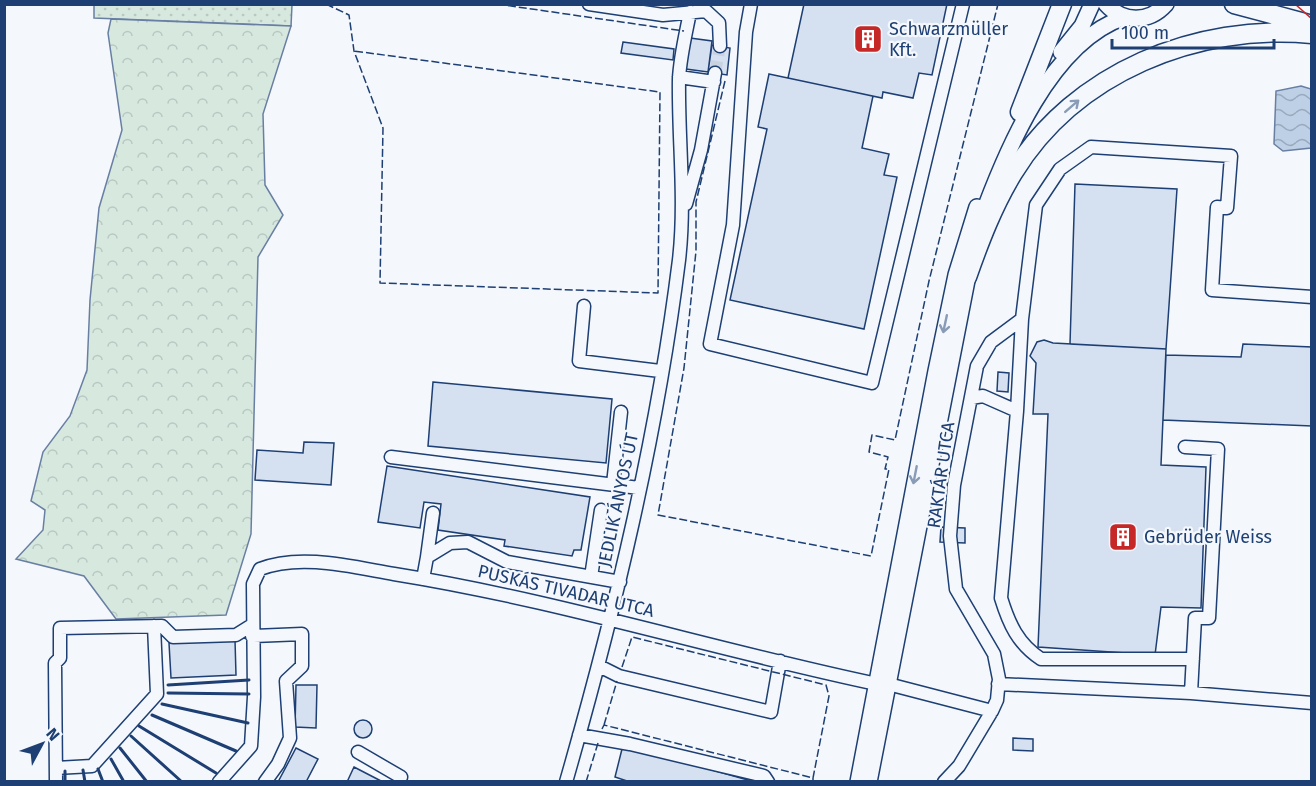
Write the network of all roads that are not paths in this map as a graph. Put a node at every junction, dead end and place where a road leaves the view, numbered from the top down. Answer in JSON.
{"nodes":[{"id":1,"x":589,"y":4,"type":"edge"},
{"id":2,"x":751,"y":4,"type":"edge"},
{"id":3,"x":963,"y":4,"type":"edge"},
{"id":4,"x":1062,"y":4,"type":"edge"},
{"id":5,"x":1092,"y":4,"type":"edge"},
{"id":6,"x":1106,"y":4,"type":"edge"},
{"id":7,"x":1166,"y":4,"type":"edge"},
{"id":8,"x":1234,"y":4,"type":"edge"},
{"id":9,"x":690,"y":12,"type":"junction"},
{"id":10,"x":1125,"y":17,"type":"junction"},
{"id":11,"x":1311,"y":25,"type":"edge"},
{"id":12,"x":1311,"y":34,"type":"edge"},
{"id":13,"x":720,"y":46,"type":"tunnel mouth"},
{"id":14,"x":679,"y":77,"type":"junction"},
{"id":15,"x":1020,"y":112,"type":"junction"},
{"id":16,"x":682,"y":220,"type":"junction"},
{"id":17,"x":967,"y":277,"type":"junction"},
{"id":18,"x":1311,"y":297,"type":"edge"},
{"id":19,"x":584,"y":306,"type":"dead end"},
{"id":20,"x":1022,"y":319,"type":"junction"},
{"id":21,"x":660,"y":371,"type":"junction"},
{"id":22,"x":971,"y":399,"type":"junction"},
{"id":23,"x":621,"y":411,"type":"dead end"},
{"id":24,"x":1017,"y":411,"type":"junction"},
{"id":25,"x":1185,"y":447,"type":"dead end"},
{"id":26,"x":391,"y":457,"type":"dead end"},
{"id":27,"x":613,"y":484,"type":"junction"},
{"id":28,"x":639,"y":488,"type":"junction"},
{"id":29,"x":601,"y":510,"type":"dead end"},
{"id":30,"x":433,"y":513,"type":"dead end"},
{"id":31,"x":426,"y":557,"type":"junction"},
{"id":32,"x":591,"y":577,"type":"junction"},
{"id":33,"x":423,"y":579,"type":"junction"},
{"id":34,"x":620,"y":582,"type":"junction"},
{"id":35,"x":612,"y":620,"type":"junction"},
{"id":36,"x":154,"y":626,"type":"junction"},
{"id":37,"x":252,"y":631,"type":"junction"},
{"id":38,"x":1192,"y":659,"type":"junction"},
{"id":39,"x":780,"y":661,"type":"junction"},
{"id":40,"x":599,"y":666,"type":"junction"},
{"id":41,"x":882,"y":684,"type":"junction"},
{"id":42,"x":998,"y":684,"type":"junction"},
{"id":43,"x":1191,"y":693,"type":"junction"},
{"id":44,"x":1311,"y":703,"type":"edge"},
{"id":45,"x":992,"y":711,"type":"junction"},
{"id":46,"x":579,"y":735,"type":"junction"},
{"id":47,"x":358,"y":752,"type":"dead end"},
{"id":48,"x":56,"y":768,"type":"junction"},
{"id":49,"x":403,"y":780,"type":"edge"},
{"id":50,"x":56,"y":782,"type":"edge"},
{"id":51,"x":219,"y":782,"type":"edge"},
{"id":52,"x":265,"y":782,"type":"edge"},
{"id":53,"x":566,"y":782,"type":"edge"},
{"id":54,"x":768,"y":782,"type":"edge"},
{"id":55,"x":858,"y":782,"type":"edge"},
{"id":56,"x":869,"y":782,"type":"edge"},
{"id":57,"x":944,"y":782,"type":"edge"}],
"edges":[{"from":1,"to":9,"type":"street"},
{"from":2,"to":3,"type":"street"},
{"from":4,"to":15,"type":"highway"},
{"from":5,"to":15,"type":"main road"},
{"from":6,"to":10,"type":"main road"},
{"from":7,"to":10,"type":"main road"},
{"from":8,"to":11,"type":"highway"},
{"from":9,"to":13,"type":"street"},
{"from":9,"to":14,"type":"street"},
{"from":10,"to":17,"type":"main road"},
{"from":17,"to":12,"type":"highway","one_way":true},
{"from":14,"to":16,"type":"street"},
{"from":14,"to":16,"type":"street"},
{"from":15,"to":41,"type":"main road","one_way":true},
{"from":16,"to":21,"type":"street","name":"JEDLIK ÁNYOS ÚT"},
{"from":17,"to":41,"type":"main road"},
{"from":18,"to":20,"type":"street"},
{"from":19,"to":21,"type":"street"},
{"from":20,"to":22,"type":"street","name":"RAKTÁR UTCA"},
{"from":20,"to":24,"type":"street"},
{"from":21,"to":28,"type":"street","name":"JEDLIK ÁNYOS ÚT"},
{"from":22,"to":24,"type":"street"},
{"from":22,"to":42,"type":"street","name":"RAKTÁR UTCA"},
{"from":23,"to":27,"type":"street"},
{"from":24,"to":38,"type":"street"},
{"from":25,"to":38,"type":"street"},
{"from":26,"to":27,"type":"street"},
{"from":27,"to":28,"type":"street"},
{"from":28,"to":34,"type":"street","name":"JEDLIK ÁNYOS ÚT"},
{"from":29,"to":32,"type":"street"},
{"from":30,"to":31,"type":"street"},
{"from":31,"to":32,"type":"street"},
{"from":31,"to":33,"type":"street"},
{"from":32,"to":34,"type":"street"},
{"from":33,"to":35,"type":"street","name":"PUSKÁS TIVADAR UTCA"},
{"from":33,"to":37,"type":"street","name":"PUSKÁS TIVADAR UTCA"},
{"from":34,"to":35,"type":"street","name":"JEDLIK ÁNYOS ÚT"},
{"from":35,"to":39,"type":"street","name":"PUSKÁS TIVADAR UTCA"},
{"from":35,"to":40,"type":"street","name":"JEDLIK ÁNYOS ÚT"},
{"from":36,"to":37,"type":"street"},
{"from":36,"to":48,"type":"street"},
{"from":36,"to":48,"type":"street"},
{"from":37,"to":51,"type":"street"},
{"from":37,"to":52,"type":"street"},
{"from":38,"to":43,"type":"street"},
{"from":39,"to":40,"type":"street"},
{"from":39,"to":41,"type":"street","name":"PUSKÁS TIVADAR UTCA"},
{"from":40,"to":46,"type":"street","name":"JEDLIK ÁNYOS ÚT"},
{"from":41,"to":45,"type":"street","name":"PUSKÁS TIVADAR UTCA"},
{"from":41,"to":55,"type":"main road"},
{"from":41,"to":56,"type":"main road"},
{"from":42,"to":43,"type":"street"},
{"from":42,"to":45,"type":"street","name":"RAKTÁR UTCA"},
{"from":43,"to":44,"type":"street"},
{"from":45,"to":57,"type":"street","name":"RAKTÁR UTCA"},
{"from":46,"to":53,"type":"street","name":"JEDLIK ÁNYOS ÚT"},
{"from":46,"to":54,"type":"street"},
{"from":47,"to":49,"type":"street"},
{"from":48,"to":50,"type":"street"}]}
